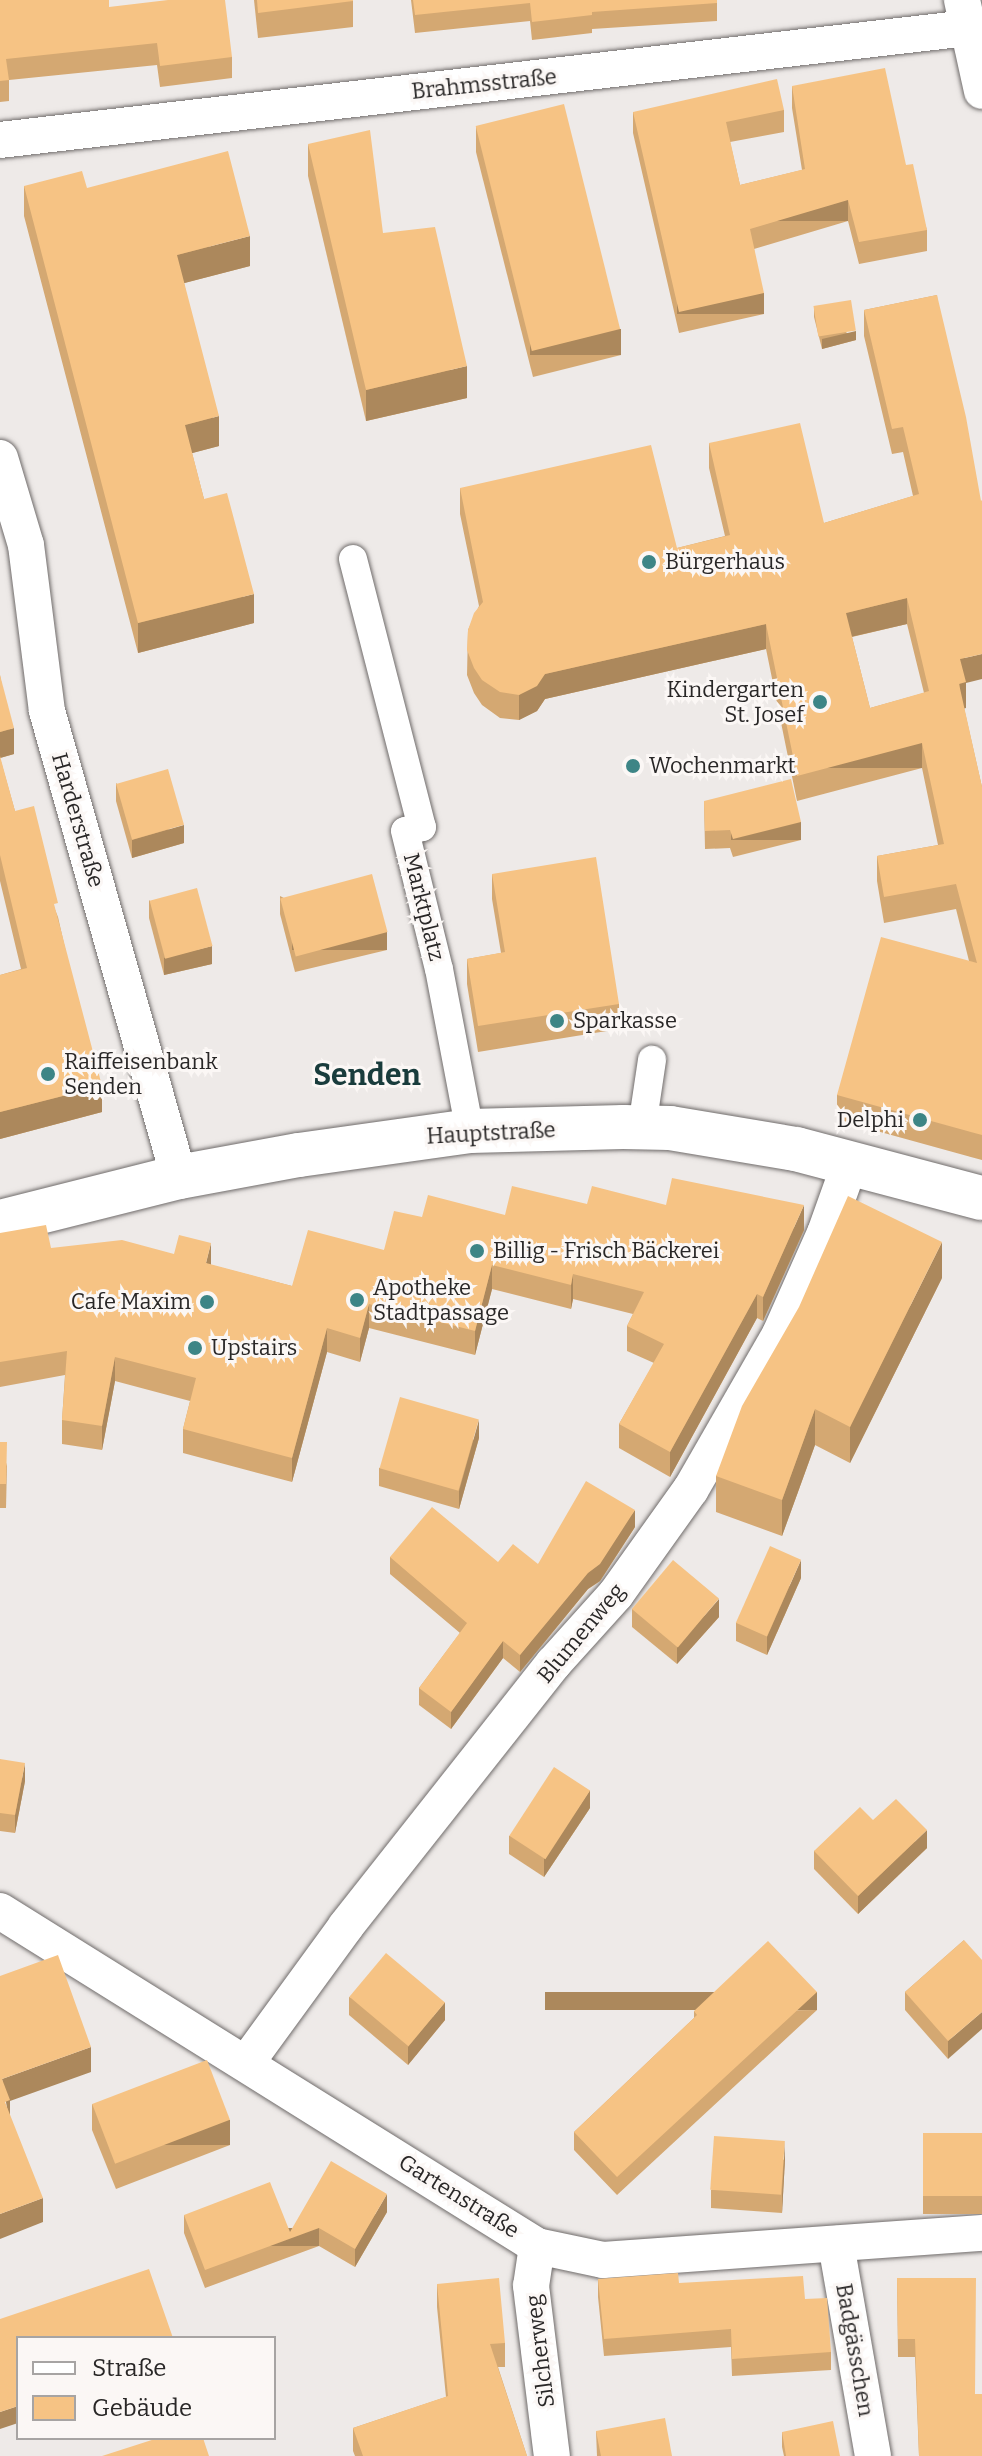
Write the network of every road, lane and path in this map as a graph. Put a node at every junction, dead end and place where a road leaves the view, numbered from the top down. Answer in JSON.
{"nodes":[{"id":1,"x":965,"y":14,"type":"edge"},
{"id":2,"x":982,"y":91,"type":"edge"},
{"id":3,"x":0,"y":140,"type":"edge"},
{"id":4,"x":0,"y":458,"type":"edge"},
{"id":5,"x":353,"y":559,"type":"dead end"},
{"id":6,"x":652,"y":1060,"type":"dead end"},
{"id":7,"x":642,"y":1127,"type":"junction"},
{"id":8,"x":470,"y":1131,"type":"junction"},
{"id":9,"x":850,"y":1163,"type":"junction"},
{"id":10,"x":179,"y":1177,"type":"junction"},
{"id":11,"x":982,"y":1198,"type":"edge"},
{"id":12,"x":0,"y":1222,"type":"edge"},
{"id":13,"x":0,"y":1911,"type":"edge"},
{"id":14,"x":247,"y":2062,"type":"junction"},
{"id":15,"x":982,"y":2233,"type":"edge"},
{"id":16,"x":836,"y":2244,"type":"junction"},
{"id":17,"x":537,"y":2246,"type":"junction"},
{"id":18,"x":552,"y":2456,"type":"edge"},
{"id":19,"x":873,"y":2456,"type":"edge"}],
"edges":[{"from":1,"to":2,"type":"street"},
{"from":1,"to":3,"type":"street","name":"Brahmsstraße"},
{"from":4,"to":10,"type":"street","name":"Harderstraße"},
{"from":5,"to":8,"type":"street","name":"Marktplatz"},
{"from":6,"to":7,"type":"street"},
{"from":7,"to":8,"type":"street","name":"Hauptstraße"},
{"from":7,"to":9,"type":"street","name":"Hauptstraße"},
{"from":8,"to":10,"type":"street","name":"Hauptstraße"},
{"from":9,"to":11,"type":"street","name":"Hauptstraße"},
{"from":9,"to":14,"type":"street","name":"Blumenweg"},
{"from":10,"to":12,"type":"street","name":"Hauptstraße"},
{"from":13,"to":14,"type":"street","name":"Gartenstraße"},
{"from":14,"to":17,"type":"street","name":"Gartenstraße"},
{"from":15,"to":16,"type":"street","name":"Gartenstraße"},
{"from":16,"to":17,"type":"street","name":"Gartenstraße"},
{"from":16,"to":19,"type":"street","name":"Badgässchen"},
{"from":17,"to":18,"type":"street","name":"Silcherweg"}]}
